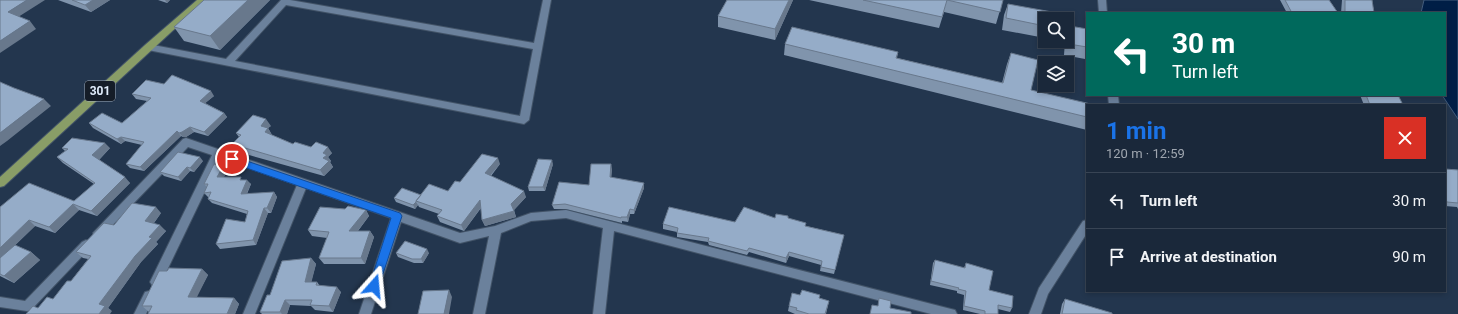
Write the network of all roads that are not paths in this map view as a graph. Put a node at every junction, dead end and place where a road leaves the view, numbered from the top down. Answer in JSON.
{"nodes":[{"id":1,"x":202,"y":0,"type":"edge"},
{"id":2,"x":547,"y":0,"type":"edge"},
{"id":3,"x":1102,"y":0,"type":"edge"},
{"id":4,"x":285,"y":1,"type":"edge"},
{"id":5,"x":1103,"y":12,"type":"edge"},
{"id":6,"x":148,"y":47,"type":"junction"},
{"id":7,"x":538,"y":47,"type":"junction"},
{"id":8,"x":228,"y":63,"type":"junction"},
{"id":9,"x":218,"y":154,"type":"junction"},
{"id":10,"x":0,"y":183,"type":"edge"},
{"id":11,"x":303,"y":184,"type":"junction"},
{"id":12,"x":397,"y":216,"type":"junction"},
{"id":13,"x":609,"y":225,"type":"junction"},
{"id":14,"x":1086,"y":226,"type":"edge"},
{"id":15,"x":496,"y":230,"type":"junction"},
{"id":16,"x":0,"y":302,"type":"edge"},
{"id":17,"x":140,"y":314,"type":"edge"},
{"id":18,"x":249,"y":314,"type":"edge"},
{"id":19,"x":365,"y":314,"type":"edge"},
{"id":20,"x":479,"y":314,"type":"edge"},
{"id":21,"x":600,"y":314,"type":"edge"},
{"id":22,"x":951,"y":314,"type":"edge"},
{"id":23,"x":1035,"y":314,"type":"edge"}],
"edges":[{"from":1,"to":6,"type":"main road","number":"301"},
{"from":2,"to":7,"type":"street"},
{"from":3,"to":5,"type":"street"},
{"from":4,"to":7,"type":"street"},
{"from":4,"to":8,"type":"street"},
{"from":6,"to":8,"type":"street"},
{"from":6,"to":10,"type":"main road","number":"301"},
{"from":7,"to":8,"type":"street"},
{"from":9,"to":11,"type":"street"},
{"from":9,"to":16,"type":"street"},
{"from":9,"to":17,"type":"street"},
{"from":11,"to":12,"type":"street"},
{"from":11,"to":18,"type":"street"},
{"from":12,"to":15,"type":"street"},
{"from":12,"to":19,"type":"street"},
{"from":13,"to":15,"type":"street"},
{"from":13,"to":21,"type":"street"},
{"from":13,"to":22,"type":"street"},
{"from":14,"to":23,"type":"street"},
{"from":15,"to":20,"type":"street"}]}
